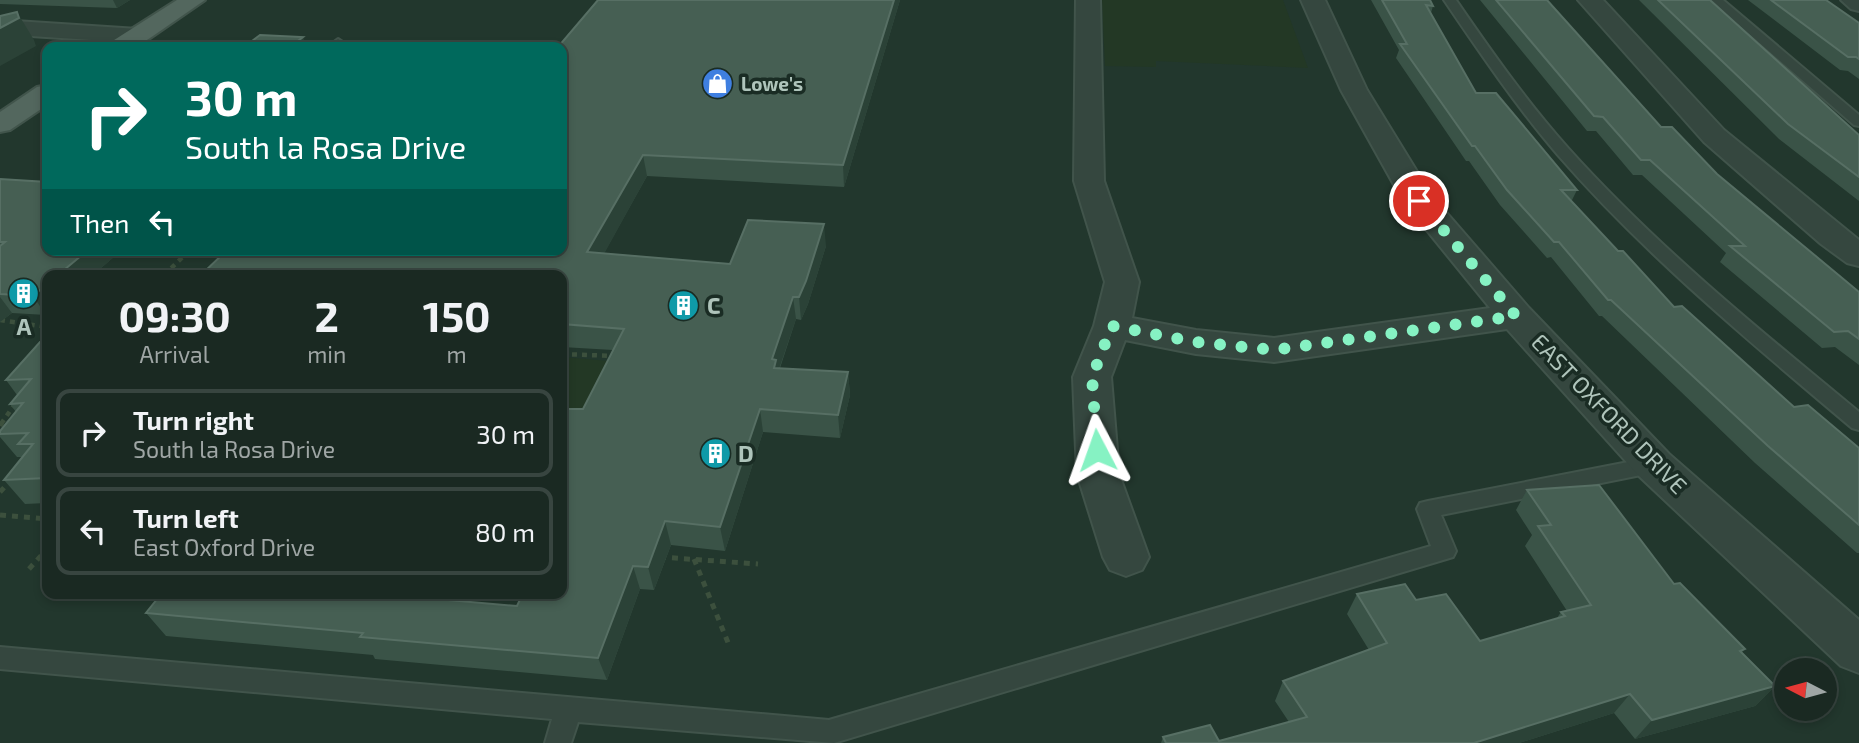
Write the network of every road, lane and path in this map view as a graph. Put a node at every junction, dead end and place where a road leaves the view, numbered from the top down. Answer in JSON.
{"nodes":[{"id":1,"x":193,"y":0,"type":"edge"},
{"id":2,"x":1088,"y":0,"type":"edge"},
{"id":3,"x":1313,"y":0,"type":"edge"},
{"id":4,"x":1450,"y":0,"type":"edge"},
{"id":5,"x":1590,"y":0,"type":"edge"},
{"id":6,"x":1716,"y":0,"type":"edge"},
{"id":7,"x":1853,"y":0,"type":"edge"},
{"id":8,"x":1859,"y":4,"type":"edge"},
{"id":9,"x":0,"y":27,"type":"edge"},
{"id":10,"x":129,"y":41,"type":"edge"},
{"id":11,"x":42,"y":96,"type":"edge"},
{"id":12,"x":1859,"y":122,"type":"edge"},
{"id":13,"x":0,"y":124,"type":"edge"},
{"id":14,"x":184,"y":256,"type":"edge"},
{"id":15,"x":1859,"y":256,"type":"edge"},
{"id":16,"x":169,"y":270,"type":"edge"},
{"id":17,"x":1516,"y":316,"type":"junction"},
{"id":18,"x":0,"y":320,"type":"edge"},
{"id":19,"x":42,"y":326,"type":"edge"},
{"id":20,"x":1112,"y":326,"type":"junction"},
{"id":21,"x":567,"y":354,"type":"edge"},
{"id":22,"x":617,"y":357,"type":"edge"},
{"id":23,"x":20,"y":398,"type":"edge"},
{"id":24,"x":1859,"y":423,"type":"edge"},
{"id":25,"x":0,"y":426,"type":"edge"},
{"id":26,"x":1654,"y":465,"type":"junction"},
{"id":27,"x":18,"y":473,"type":"edge"},
{"id":28,"x":0,"y":492,"type":"edge"},
{"id":29,"x":0,"y":515,"type":"edge"},
{"id":30,"x":42,"y":519,"type":"edge"},
{"id":31,"x":42,"y":554,"type":"edge"},
{"id":32,"x":654,"y":556,"type":"edge"},
{"id":33,"x":1126,"y":557,"type":"dead end"},
{"id":34,"x":694,"y":559,"type":"junction"},
{"id":35,"x":758,"y":564,"type":"dead end"},
{"id":36,"x":29,"y":569,"type":"dead end"},
{"id":37,"x":729,"y":645,"type":"dead end"},
{"id":38,"x":1859,"y":651,"type":"edge"},
{"id":39,"x":0,"y":658,"type":"edge"},
{"id":40,"x":568,"y":709,"type":"junction"},
{"id":41,"x":558,"y":743,"type":"edge"}],
"edges":[{"from":1,"to":10,"type":"main road"},
{"from":2,"to":20,"type":"street"},
{"from":3,"to":17,"type":"street","name":"EAST OXFORD DRIVE"},
{"from":4,"to":24,"type":"lane"},
{"from":5,"to":15,"type":"street"},
{"from":6,"to":12,"type":"lane"},
{"from":7,"to":8,"type":"street"},
{"from":9,"to":10,"type":"street"},
{"from":11,"to":13,"type":"main road"},
{"from":14,"to":16,"type":"path"},
{"from":17,"to":20,"type":"street"},
{"from":17,"to":26,"type":"street","name":"EAST OXFORD DRIVE"},
{"from":18,"to":19,"type":"path"},
{"from":20,"to":33,"type":"street"},
{"from":21,"to":22,"type":"path"},
{"from":23,"to":25,"type":"path"},
{"from":26,"to":38,"type":"street","name":"EAST OXFORD DRIVE"},
{"from":26,"to":40,"type":"lane"},
{"from":27,"to":28,"type":"path"},
{"from":29,"to":30,"type":"path"},
{"from":31,"to":36,"type":"path"},
{"from":32,"to":34,"type":"path"},
{"from":34,"to":35,"type":"path"},
{"from":34,"to":37,"type":"path"},
{"from":39,"to":40,"type":"lane"},
{"from":40,"to":41,"type":"lane"}]}
